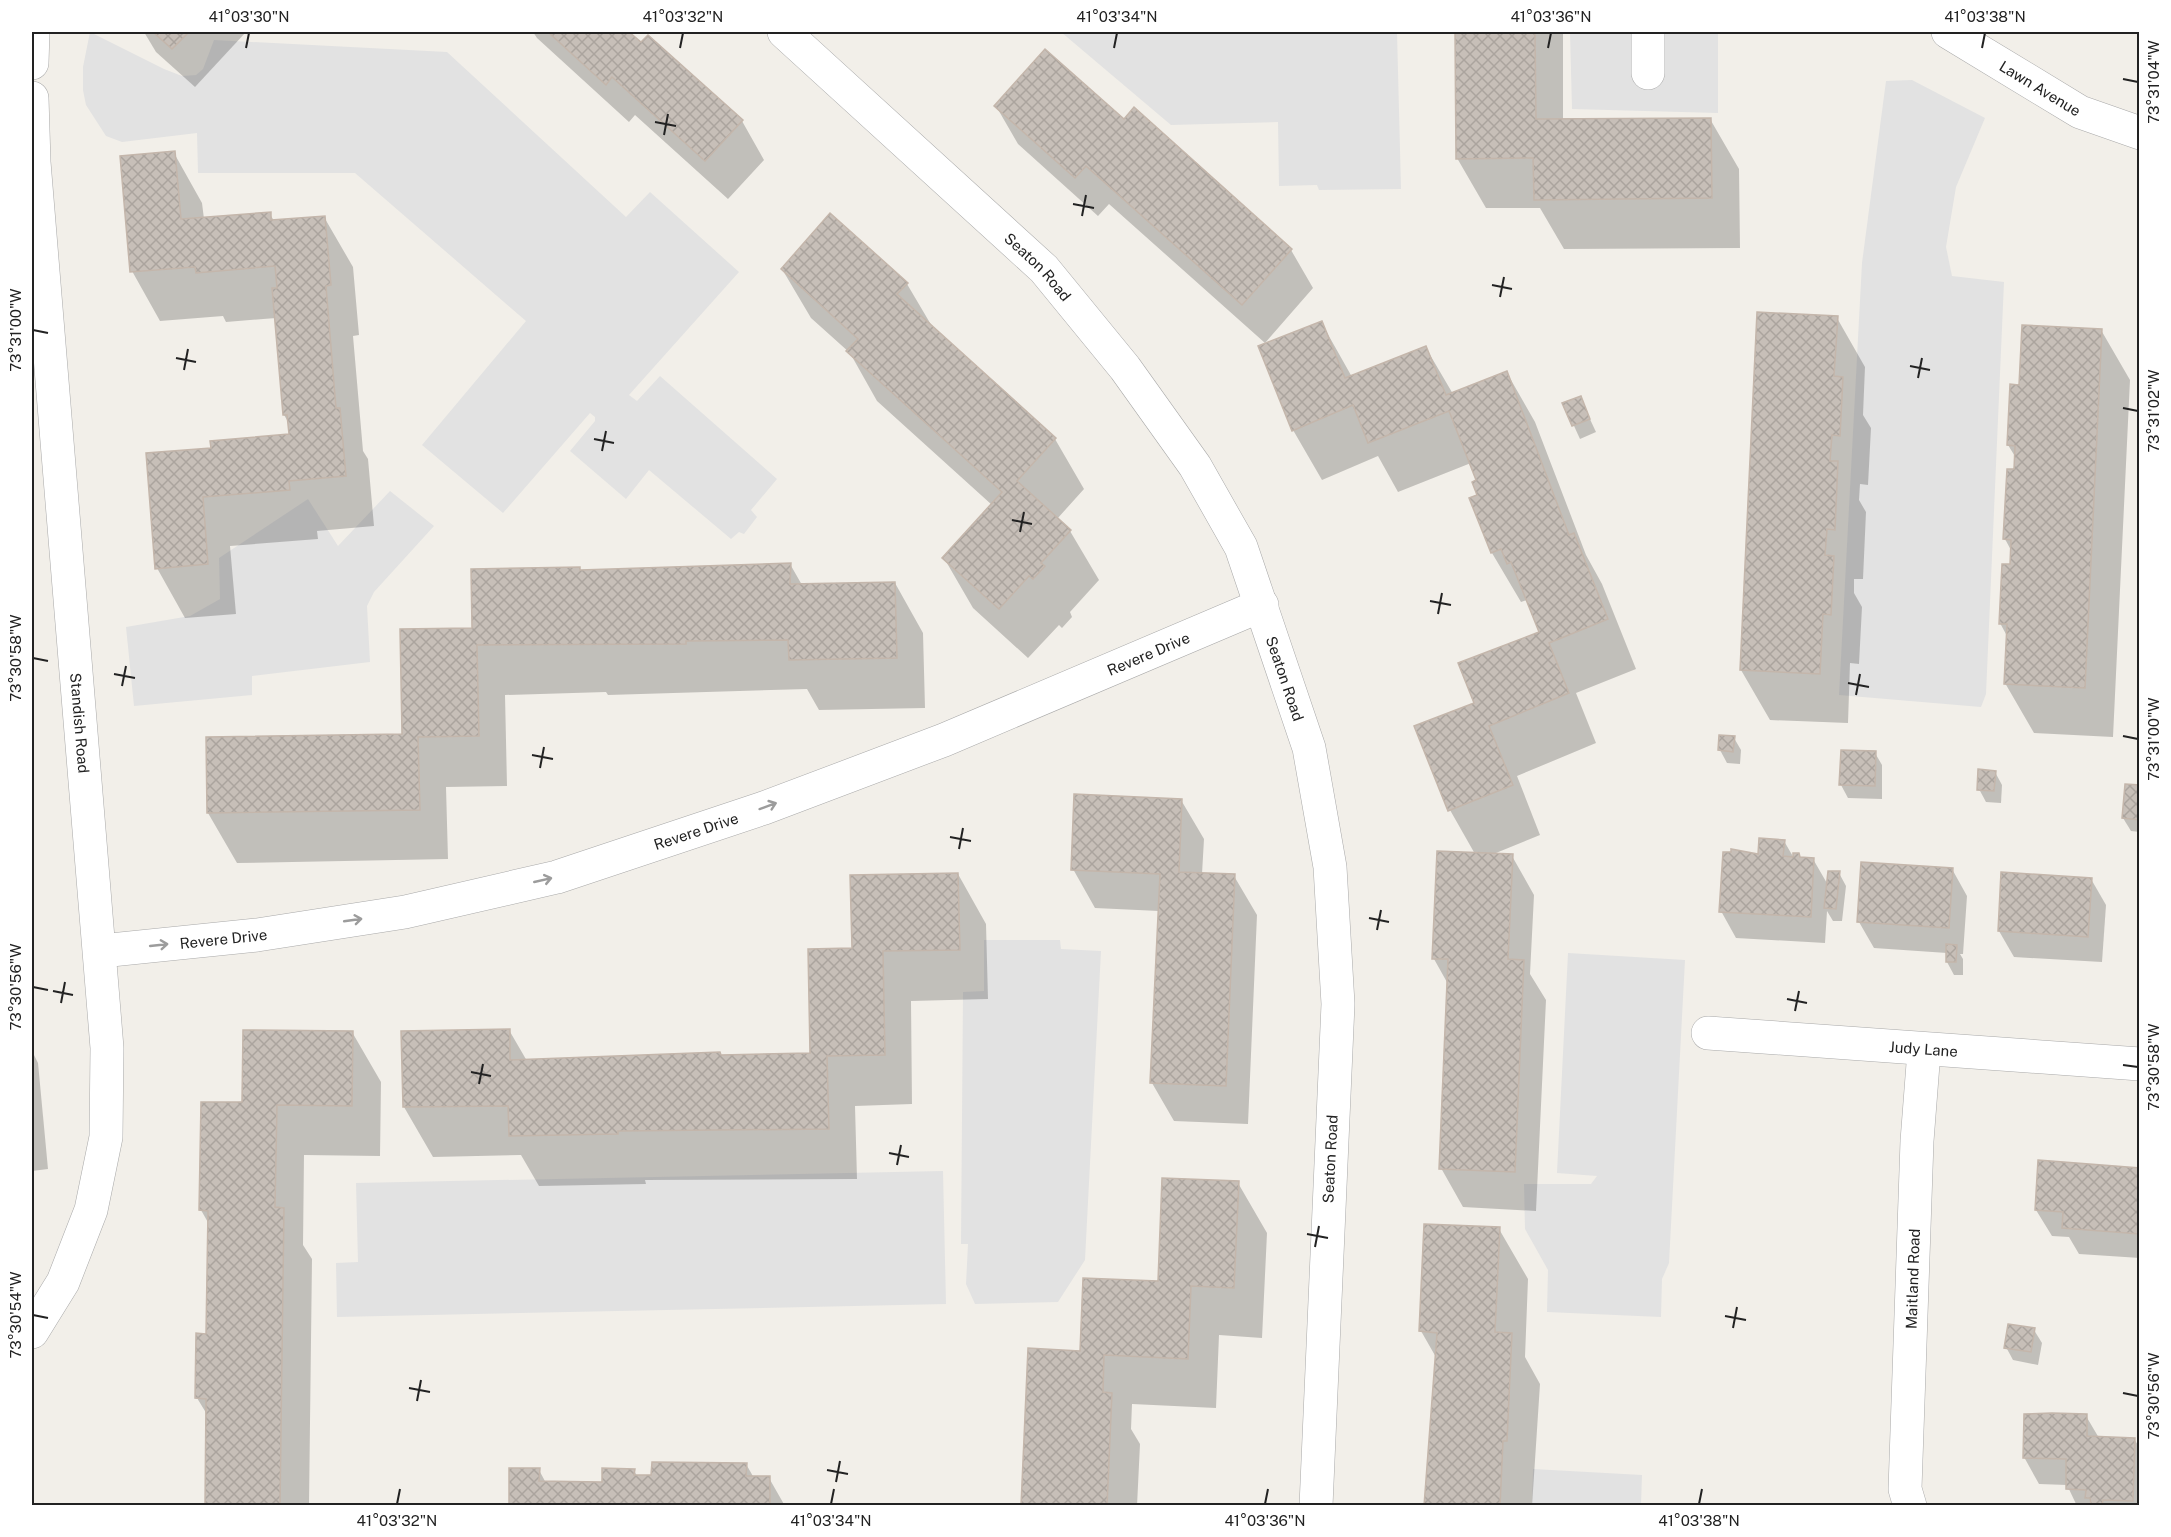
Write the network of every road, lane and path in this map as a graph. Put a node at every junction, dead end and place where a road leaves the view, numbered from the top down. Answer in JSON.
{"nodes":[{"id":1,"x":33,"y":32,"type":"edge"},
{"id":2,"x":784,"y":32,"type":"edge"},
{"id":3,"x":1647,"y":32,"type":"edge"},
{"id":4,"x":1948,"y":32,"type":"edge"},
{"id":5,"x":816,"y":44,"type":"edge"},
{"id":6,"x":32,"y":63,"type":"edge"},
{"id":7,"x":1648,"y":73,"type":"dead end"},
{"id":8,"x":32,"y":98,"type":"edge"},
{"id":9,"x":2139,"y":133,"type":"edge"},
{"id":10,"x":1262,"y":605,"type":"junction"},
{"id":11,"x":101,"y":951,"type":"junction"},
{"id":12,"x":1708,"y":1033,"type":"dead end"},
{"id":13,"x":1924,"y":1051,"type":"junction"},
{"id":14,"x":2139,"y":1064,"type":"edge"},
{"id":15,"x":32,"y":1332,"type":"edge"},
{"id":16,"x":1316,"y":1506,"type":"edge"},
{"id":17,"x":1910,"y":1506,"type":"edge"}],
"edges":[{"from":1,"to":6,"type":"street"},
{"from":2,"to":5,"type":"street","name":"Seaton Road"},
{"from":3,"to":7,"type":"street"},
{"from":4,"to":9,"type":"street","name":"Lawn Avenue"},
{"from":5,"to":10,"type":"street","name":"Seaton Road"},
{"from":8,"to":11,"type":"street","name":"Standish Road"},
{"from":11,"to":10,"type":"street","name":"Revere Drive","one_way":true},
{"from":10,"to":16,"type":"street","name":"Seaton Road"},
{"from":11,"to":15,"type":"street","name":"Standish Road"},
{"from":12,"to":13,"type":"street","name":"Judy Lane"},
{"from":13,"to":14,"type":"street","name":"Judy Lane"},
{"from":13,"to":17,"type":"street","name":"Maitland Road"}]}
